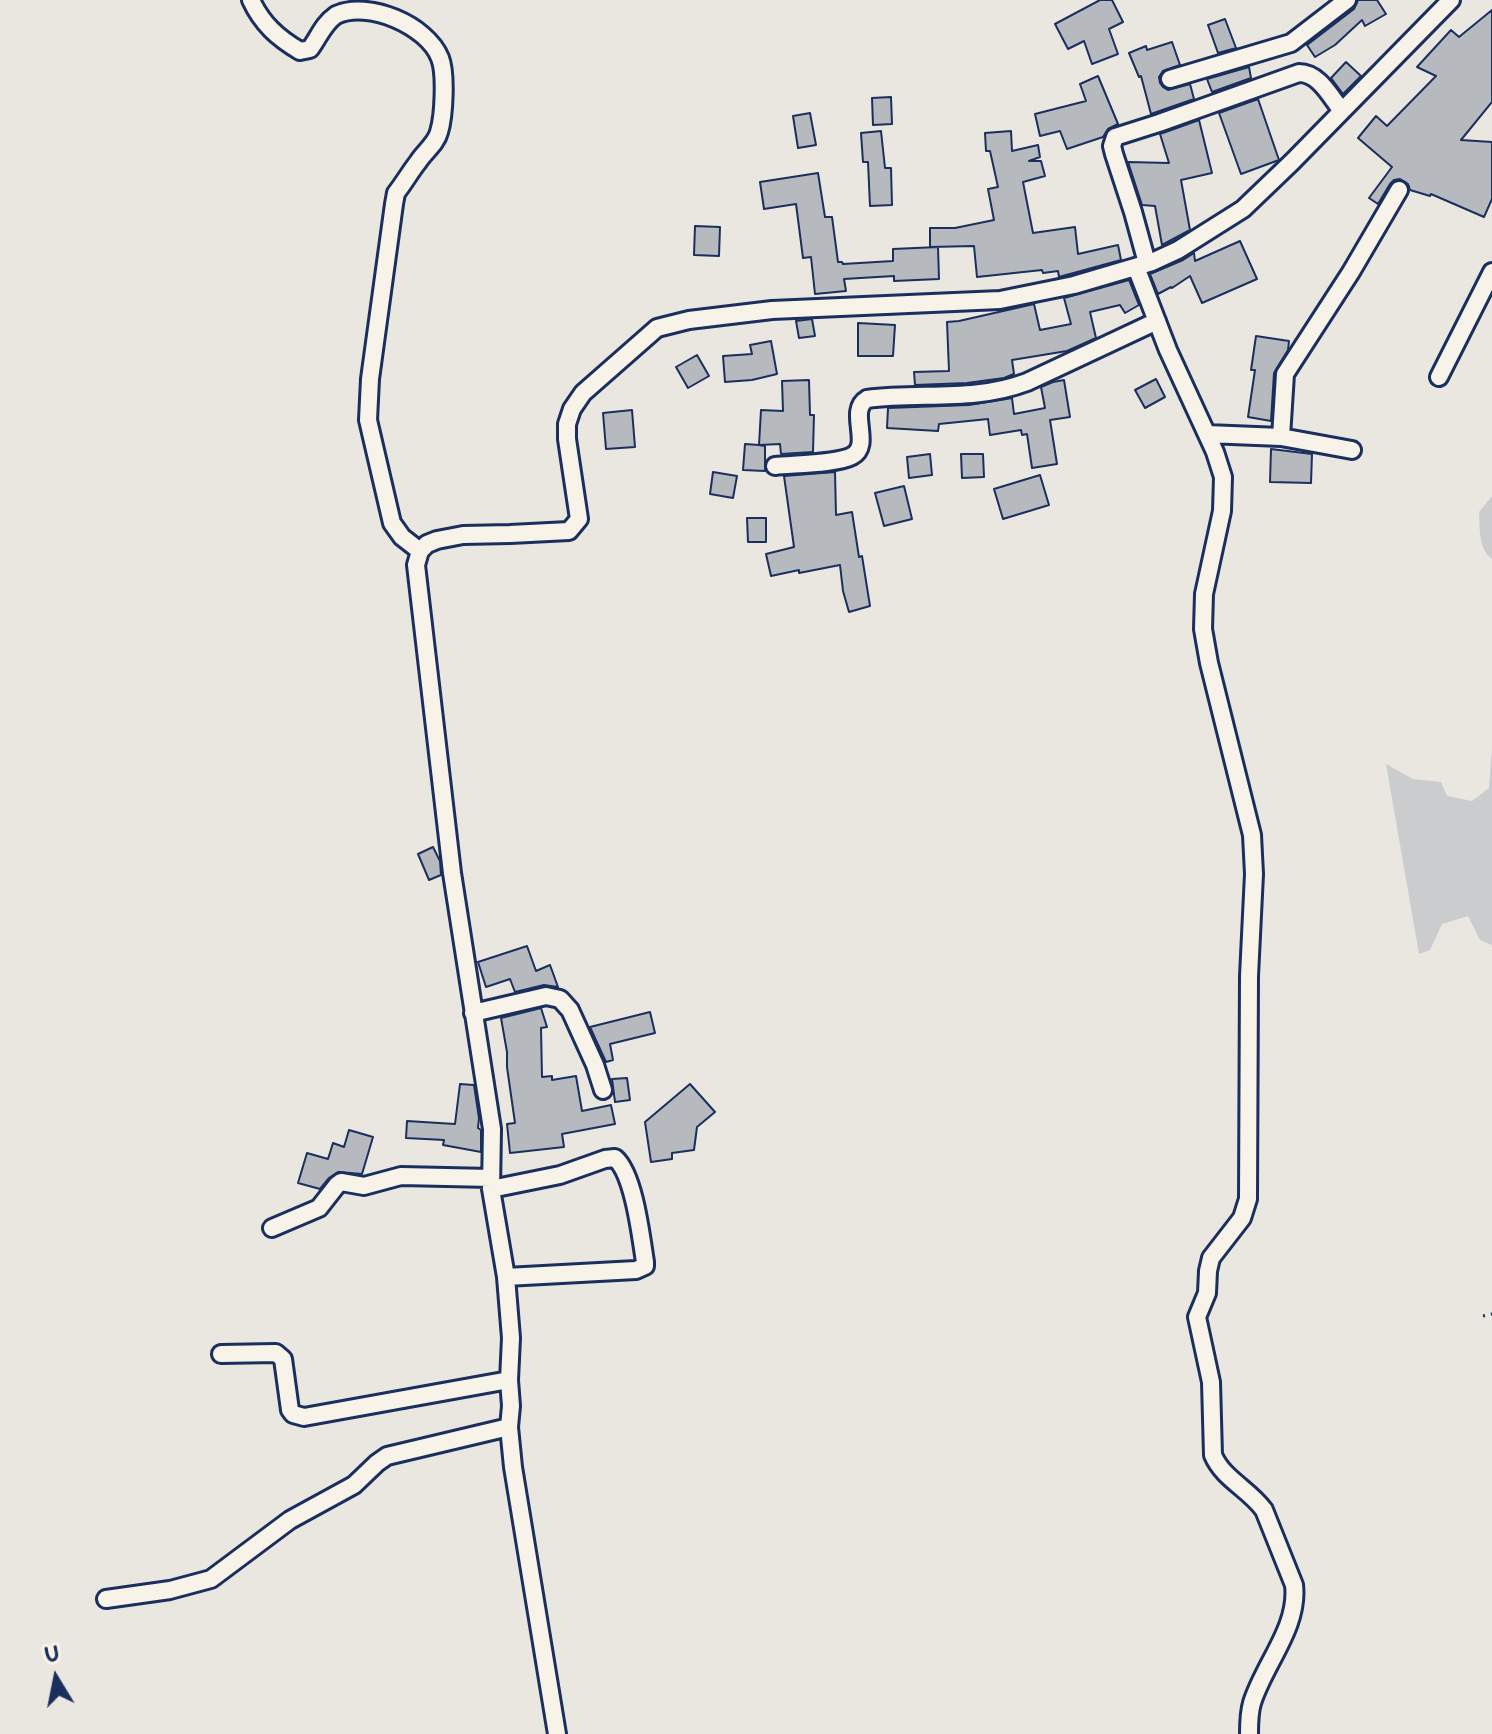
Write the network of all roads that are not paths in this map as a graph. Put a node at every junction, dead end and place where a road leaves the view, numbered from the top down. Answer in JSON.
{"nodes":[{"id":1,"x":251,"y":0,"type":"edge"},
{"id":2,"x":1347,"y":0,"type":"edge"},
{"id":3,"x":1451,"y":0,"type":"edge"},
{"id":4,"x":1170,"y":79,"type":"dead end"},
{"id":5,"x":1342,"y":111,"type":"junction"},
{"id":6,"x":1399,"y":190,"type":"dead end"},
{"id":7,"x":1141,"y":265,"type":"junction"},
{"id":8,"x":1492,"y":272,"type":"edge"},
{"id":9,"x":1157,"y":321,"type":"junction"},
{"id":10,"x":1439,"y":377,"type":"dead end"},
{"id":11,"x":1207,"y":434,"type":"junction"},
{"id":12,"x":1281,"y":437,"type":"junction"},
{"id":13,"x":1352,"y":450,"type":"dead end"},
{"id":14,"x":775,"y":466,"type":"dead end"},
{"id":15,"x":420,"y":551,"type":"junction"},
{"id":16,"x":473,"y":1013,"type":"junction"},
{"id":17,"x":603,"y":1090,"type":"dead end"},
{"id":18,"x":491,"y":1184,"type":"junction"},
{"id":19,"x":272,"y":1228,"type":"dead end"},
{"id":20,"x":506,"y":1277,"type":"junction"},
{"id":21,"x":221,"y":1354,"type":"dead end"},
{"id":22,"x":509,"y":1380,"type":"junction"},
{"id":23,"x":509,"y":1427,"type":"junction"},
{"id":24,"x":106,"y":1599,"type":"dead end"},
{"id":25,"x":557,"y":1734,"type":"edge"},
{"id":26,"x":1249,"y":1734,"type":"edge"}],
"edges":[{"from":1,"to":15,"type":"street"},
{"from":2,"to":4,"type":"street"},
{"from":3,"to":5,"type":"street"},
{"from":5,"to":7,"type":"street"},
{"from":5,"to":7,"type":"street"},
{"from":6,"to":12,"type":"street"},
{"from":7,"to":9,"type":"street"},
{"from":7,"to":15,"type":"street"},
{"from":8,"to":10,"type":"street"},
{"from":9,"to":11,"type":"street"},
{"from":9,"to":14,"type":"street"},
{"from":11,"to":12,"type":"street"},
{"from":11,"to":26,"type":"street"},
{"from":12,"to":13,"type":"street"},
{"from":15,"to":16,"type":"street"},
{"from":16,"to":17,"type":"street"},
{"from":16,"to":18,"type":"street"},
{"from":18,"to":19,"type":"street"},
{"from":18,"to":20,"type":"street"},
{"from":18,"to":20,"type":"street"},
{"from":20,"to":22,"type":"street"},
{"from":21,"to":22,"type":"street"},
{"from":22,"to":23,"type":"street"},
{"from":23,"to":24,"type":"street"},
{"from":23,"to":25,"type":"street"}]}
